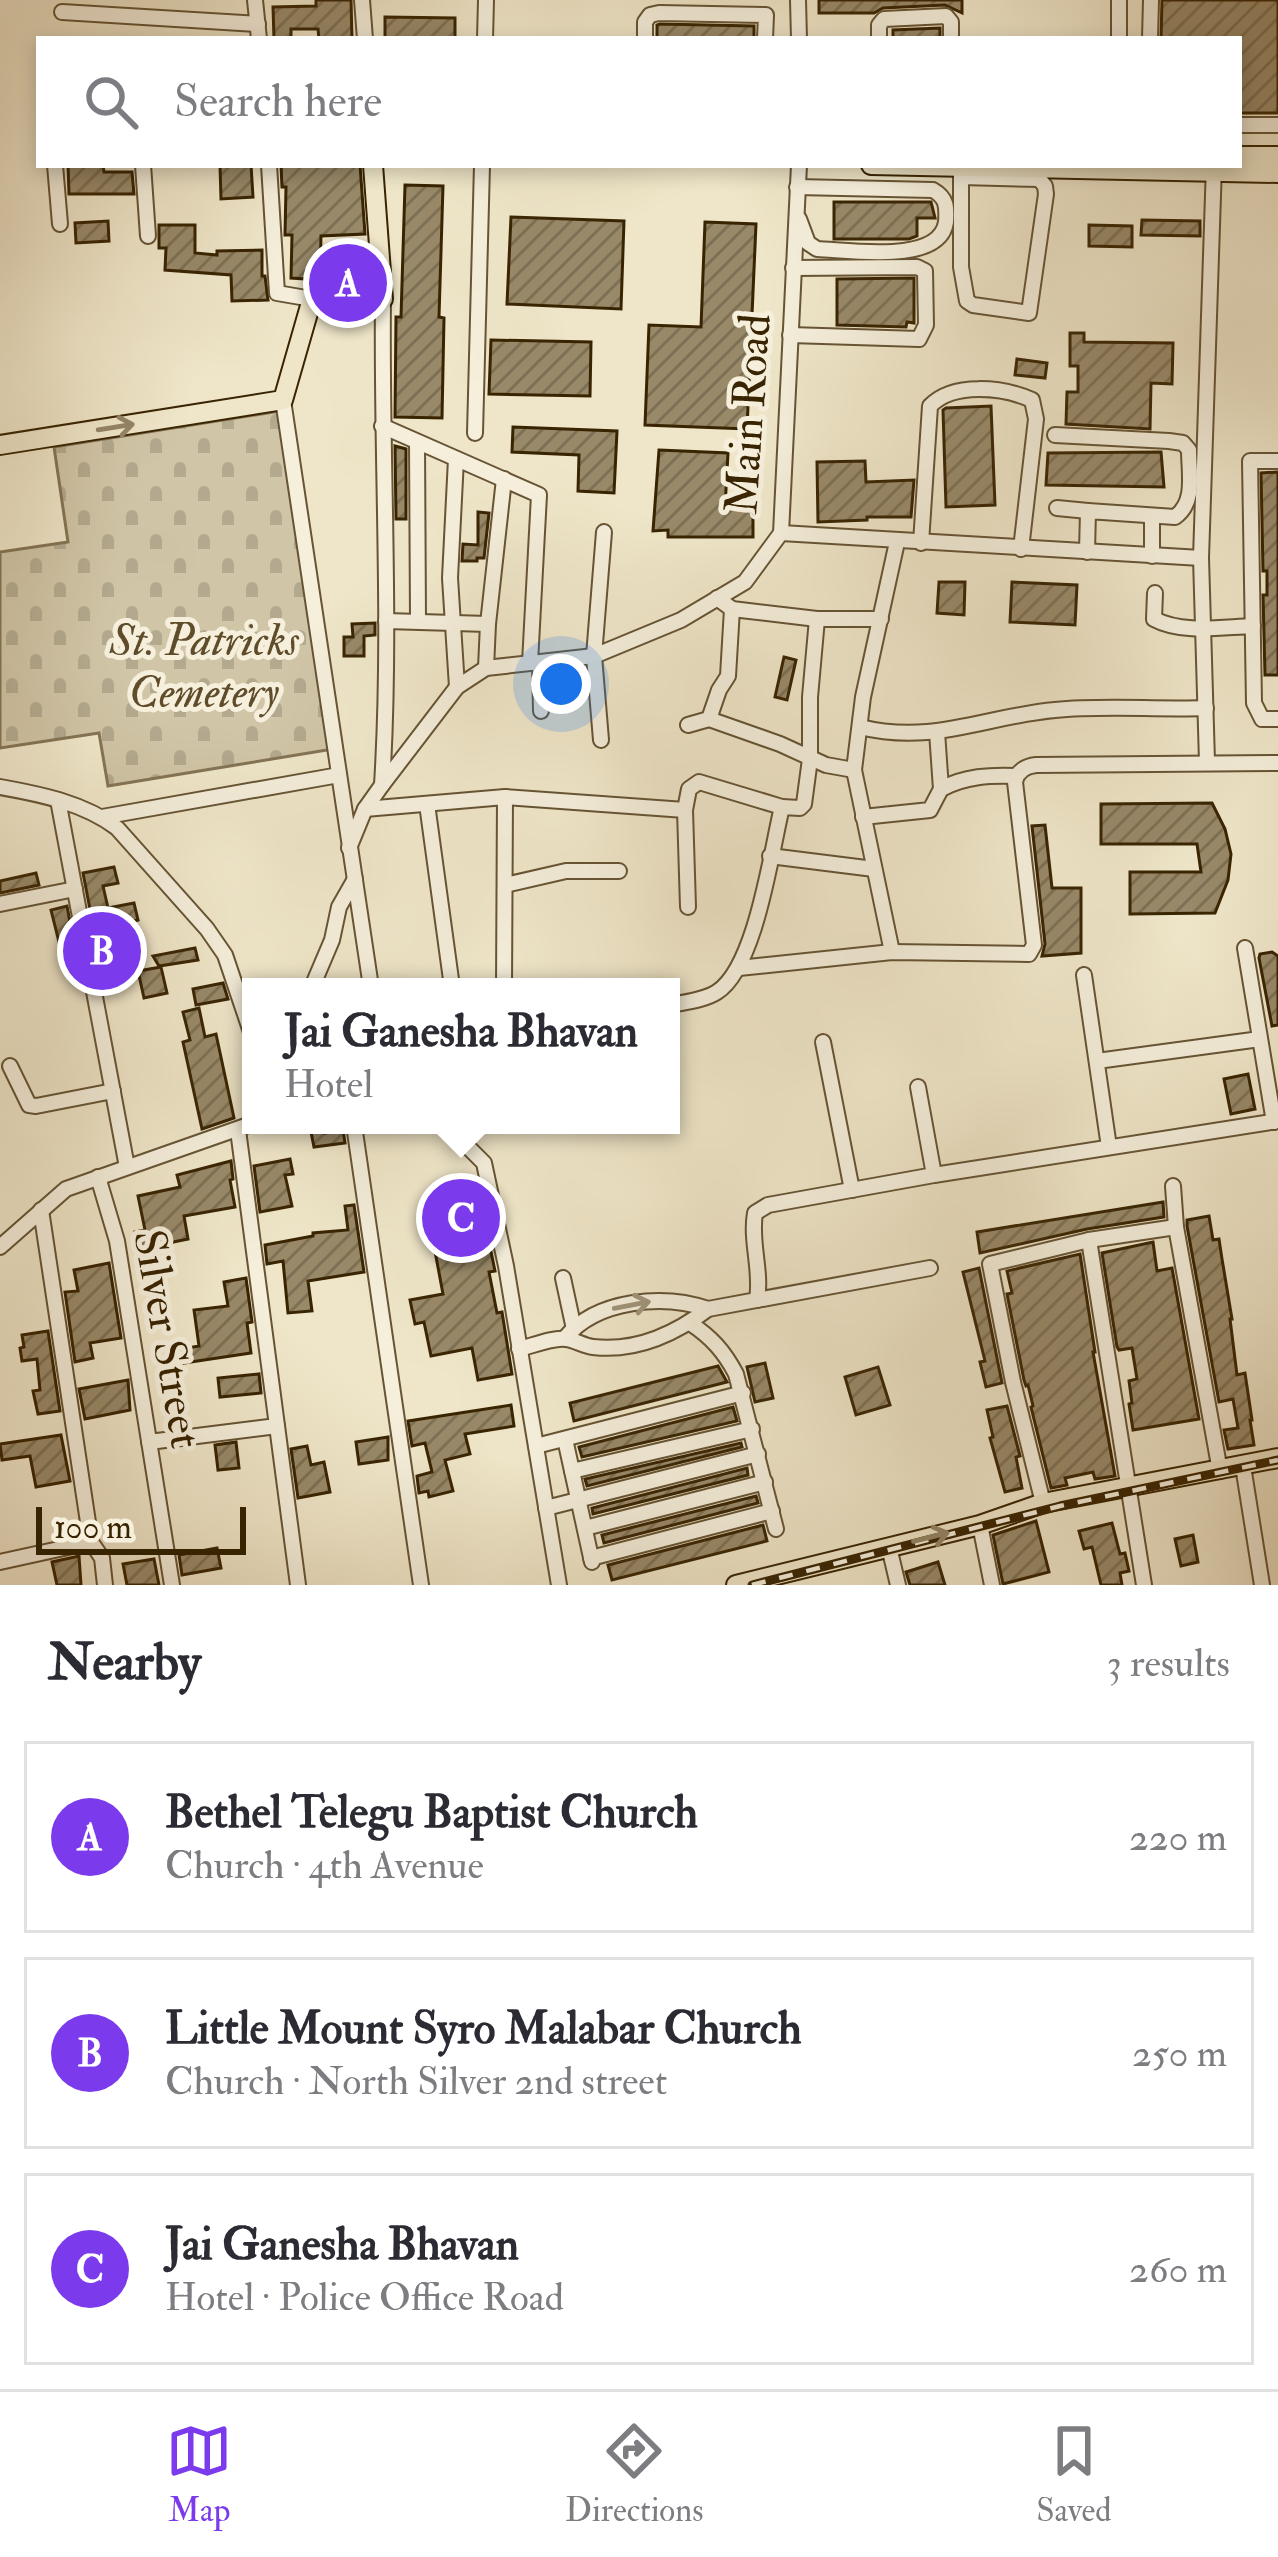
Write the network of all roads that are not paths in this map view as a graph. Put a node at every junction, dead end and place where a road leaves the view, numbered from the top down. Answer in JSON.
{"nodes":[{"id":1,"x":255,"y":0,"type":"edge"},
{"id":2,"x":362,"y":0,"type":"edge"},
{"id":3,"x":486,"y":0,"type":"edge"},
{"id":4,"x":798,"y":0,"type":"edge"},
{"id":5,"x":1119,"y":0,"type":"edge"},
{"id":6,"x":1150,"y":0,"type":"edge"},
{"id":7,"x":97,"y":8,"type":"edge"},
{"id":8,"x":62,"y":12,"type":"dead end"},
{"id":9,"x":258,"y":32,"type":"edge"},
{"id":10,"x":365,"y":36,"type":"edge"},
{"id":11,"x":485,"y":36,"type":"edge"},
{"id":12,"x":645,"y":36,"type":"edge"},
{"id":13,"x":765,"y":36,"type":"edge"},
{"id":14,"x":799,"y":36,"type":"edge"},
{"id":15,"x":879,"y":36,"type":"edge"},
{"id":16,"x":951,"y":36,"type":"edge"},
{"id":17,"x":1119,"y":36,"type":"edge"},
{"id":18,"x":1150,"y":36,"type":"edge"},
{"id":19,"x":1242,"y":124,"type":"edge"},
{"id":20,"x":1278,"y":125,"type":"edge"},
{"id":21,"x":1242,"y":156,"type":"edge"},
{"id":22,"x":1278,"y":156,"type":"edge"},
{"id":23,"x":55,"y":168,"type":"edge"},
{"id":24,"x":143,"y":168,"type":"edge"},
{"id":25,"x":269,"y":168,"type":"edge"},
{"id":26,"x":373,"y":168,"type":"edge"},
{"id":27,"x":482,"y":168,"type":"edge"},
{"id":28,"x":799,"y":168,"type":"edge"},
{"id":29,"x":910,"y":168,"type":"edge"},
{"id":30,"x":1117,"y":168,"type":"edge"},
{"id":31,"x":1214,"y":169,"type":"edge"},
{"id":32,"x":961,"y":172,"type":"edge"},
{"id":33,"x":1278,"y":173,"type":"edge"},
{"id":34,"x":797,"y":187,"type":"junction"},
{"id":35,"x":796,"y":214,"type":"junction"},
{"id":36,"x":60,"y":224,"type":"dead end"},
{"id":37,"x":148,"y":236,"type":"dead end"},
{"id":38,"x":794,"y":268,"type":"junction"},
{"id":39,"x":312,"y":299,"type":"junction"},
{"id":40,"x":383,"y":299,"type":"junction"},
{"id":41,"x":790,"y":335,"type":"junction"},
{"id":42,"x":283,"y":400,"type":"junction"},
{"id":43,"x":382,"y":426,"type":"junction"},
{"id":44,"x":475,"y":433,"type":"dead end"},
{"id":45,"x":1055,"y":435,"type":"dead end"},
{"id":46,"x":417,"y":442,"type":"junction"},
{"id":47,"x":0,"y":445,"type":"edge"},
{"id":48,"x":457,"y":459,"type":"junction"},
{"id":49,"x":1278,"y":461,"type":"edge"},
{"id":50,"x":504,"y":479,"type":"junction"},
{"id":51,"x":1057,"y":508,"type":"dead end"},
{"id":52,"x":1088,"y":511,"type":"junction"},
{"id":53,"x":1152,"y":517,"type":"junction"},
{"id":54,"x":604,"y":532,"type":"dead end"},
{"id":55,"x":781,"y":533,"type":"junction"},
{"id":56,"x":897,"y":542,"type":"junction"},
{"id":57,"x":921,"y":543,"type":"junction"},
{"id":58,"x":1022,"y":549,"type":"junction"},
{"id":59,"x":1087,"y":552,"type":"junction"},
{"id":60,"x":1152,"y":556,"type":"junction"},
{"id":61,"x":1201,"y":558,"type":"junction"},
{"id":62,"x":1155,"y":593,"type":"dead end"},
{"id":63,"x":718,"y":598,"type":"junction"},
{"id":64,"x":732,"y":609,"type":"junction"},
{"id":65,"x":817,"y":619,"type":"junction"},
{"id":66,"x":881,"y":619,"type":"junction"},
{"id":67,"x":418,"y":620,"type":"junction"},
{"id":68,"x":386,"y":621,"type":"junction"},
{"id":69,"x":451,"y":622,"type":"junction"},
{"id":70,"x":488,"y":624,"type":"junction"},
{"id":71,"x":1253,"y":626,"type":"junction"},
{"id":72,"x":1204,"y":628,"type":"junction"},
{"id":73,"x":594,"y":656,"type":"junction"},
{"id":74,"x":535,"y":662,"type":"junction"},
{"id":75,"x":486,"y":668,"type":"junction"},
{"id":76,"x":457,"y":687,"type":"junction"},
{"id":77,"x":1206,"y":708,"type":"junction"},
{"id":78,"x":541,"y":711,"type":"dead end"},
{"id":79,"x":710,"y":719,"type":"junction"},
{"id":80,"x":1278,"y":719,"type":"edge"},
{"id":81,"x":688,"y":725,"type":"dead end"},
{"id":82,"x":860,"y":727,"type":"junction"},
{"id":83,"x":937,"y":732,"type":"junction"},
{"id":84,"x":602,"y":740,"type":"dead end"},
{"id":85,"x":810,"y":759,"type":"junction"},
{"id":86,"x":1207,"y":762,"type":"junction"},
{"id":87,"x":1278,"y":763,"type":"edge"},
{"id":88,"x":854,"y":770,"type":"junction"},
{"id":89,"x":339,"y":775,"type":"junction"},
{"id":90,"x":1016,"y":776,"type":"junction"},
{"id":91,"x":382,"y":784,"type":"junction"},
{"id":92,"x":0,"y":787,"type":"edge"},
{"id":93,"x":941,"y":789,"type":"junction"},
{"id":94,"x":505,"y":797,"type":"junction"},
{"id":95,"x":58,"y":800,"type":"junction"},
{"id":96,"x":427,"y":804,"type":"junction"},
{"id":97,"x":782,"y":807,"type":"junction"},
{"id":98,"x":365,"y":809,"type":"junction"},
{"id":99,"x":685,"y":810,"type":"junction"},
{"id":100,"x":102,"y":817,"type":"junction"},
{"id":101,"x":863,"y":817,"type":"junction"},
{"id":102,"x":349,"y":848,"type":"junction"},
{"id":103,"x":770,"y":856,"type":"junction"},
{"id":104,"x":874,"y":869,"type":"junction"},
{"id":105,"x":620,"y":871,"type":"dead end"},
{"id":106,"x":355,"y":879,"type":"junction"},
{"id":107,"x":505,"y":885,"type":"junction"},
{"id":108,"x":75,"y":889,"type":"junction"},
{"id":109,"x":0,"y":904,"type":"edge"},
{"id":110,"x":688,"y":907,"type":"dead end"},
{"id":111,"x":1245,"y":948,"type":"dead end"},
{"id":112,"x":892,"y":952,"type":"junction"},
{"id":113,"x":739,"y":968,"type":"junction"},
{"id":114,"x":1084,"y":975,"type":"dead end"},
{"id":115,"x":316,"y":978,"type":"edge"},
{"id":116,"x":370,"y":978,"type":"edge"},
{"id":117,"x":451,"y":978,"type":"edge"},
{"id":118,"x":504,"y":978,"type":"edge"},
{"id":119,"x":680,"y":1003,"type":"edge"},
{"id":120,"x":242,"y":1005,"type":"edge"},
{"id":121,"x":1260,"y":1039,"type":"junction"},
{"id":122,"x":823,"y":1042,"type":"dead end"},
{"id":123,"x":1270,"y":1055,"type":"edge"},
{"id":124,"x":1097,"y":1061,"type":"junction"},
{"id":125,"x":10,"y":1066,"type":"dead end"},
{"id":126,"x":917,"y":1087,"type":"dead end"},
{"id":127,"x":113,"y":1091,"type":"junction"},
{"id":128,"x":1276,"y":1122,"type":"edge"},
{"id":129,"x":242,"y":1128,"type":"edge"},
{"id":130,"x":246,"y":1134,"type":"edge"},
{"id":131,"x":355,"y":1134,"type":"edge"},
{"id":132,"x":455,"y":1134,"type":"edge"},
{"id":133,"x":1109,"y":1148,"type":"junction"},
{"id":134,"x":127,"y":1167,"type":"junction"},
{"id":135,"x":934,"y":1174,"type":"junction"},
{"id":136,"x":98,"y":1177,"type":"junction"},
{"id":137,"x":1173,"y":1186,"type":"dead end"},
{"id":138,"x":852,"y":1190,"type":"junction"},
{"id":139,"x":41,"y":1210,"type":"junction"},
{"id":140,"x":1176,"y":1227,"type":"junction"},
{"id":141,"x":1089,"y":1240,"type":"junction"},
{"id":142,"x":0,"y":1247,"type":"edge"},
{"id":143,"x":930,"y":1268,"type":"dead end"},
{"id":144,"x":563,"y":1278,"type":"dead end"},
{"id":145,"x":757,"y":1300,"type":"junction"},
{"id":146,"x":708,"y":1309,"type":"junction"},
{"id":147,"x":690,"y":1323,"type":"junction"},
{"id":148,"x":569,"y":1334,"type":"junction"},
{"id":149,"x":519,"y":1348,"type":"junction"},
{"id":150,"x":743,"y":1393,"type":"junction"},
{"id":151,"x":277,"y":1426,"type":"junction"},
{"id":152,"x":752,"y":1429,"type":"junction"},
{"id":153,"x":565,"y":1438,"type":"junction"},
{"id":154,"x":149,"y":1442,"type":"junction"},
{"id":155,"x":536,"y":1446,"type":"junction"},
{"id":156,"x":758,"y":1454,"type":"junction"},
{"id":157,"x":1278,"y":1458,"type":"edge"},
{"id":158,"x":1243,"y":1466,"type":"junction"},
{"id":159,"x":572,"y":1471,"type":"junction"},
{"id":160,"x":1220,"y":1471,"type":"junction"},
{"id":161,"x":765,"y":1482,"type":"junction"},
{"id":162,"x":1128,"y":1488,"type":"junction"},
{"id":163,"x":578,"y":1500,"type":"junction"},
{"id":164,"x":1042,"y":1503,"type":"junction"},
{"id":165,"x":546,"y":1508,"type":"junction"},
{"id":166,"x":772,"y":1511,"type":"junction"},
{"id":167,"x":980,"y":1526,"type":"junction"},
{"id":168,"x":585,"y":1528,"type":"junction"},
{"id":169,"x":776,"y":1528,"type":"dead end"},
{"id":170,"x":91,"y":1542,"type":"junction"},
{"id":171,"x":889,"y":1547,"type":"junction"},
{"id":172,"x":0,"y":1562,"type":"edge"},
{"id":173,"x":105,"y":1585,"type":"edge"},
{"id":174,"x":172,"y":1585,"type":"edge"},
{"id":175,"x":298,"y":1585,"type":"edge"},
{"id":176,"x":421,"y":1585,"type":"edge"},
{"id":177,"x":559,"y":1585,"type":"edge"},
{"id":178,"x":736,"y":1585,"type":"edge"},
{"id":179,"x":898,"y":1585,"type":"edge"},
{"id":180,"x":992,"y":1585,"type":"edge"},
{"id":181,"x":1144,"y":1585,"type":"edge"},
{"id":182,"x":1262,"y":1585,"type":"edge"}],
"edges":[{"from":1,"to":9,"type":"street"},
{"from":2,"to":10,"type":"street"},
{"from":3,"to":11,"type":"street"},
{"from":4,"to":14,"type":"street"},
{"from":5,"to":17,"type":"street"},
{"from":6,"to":18,"type":"street"},
{"from":7,"to":8,"type":"street"},
{"from":7,"to":9,"type":"street"},
{"from":12,"to":13,"type":"street"},
{"from":15,"to":16,"type":"street"},
{"from":19,"to":20,"type":"street"},
{"from":21,"to":22,"type":"main road"},
{"from":23,"to":36,"type":"street"},
{"from":24,"to":37,"type":"street"},
{"from":25,"to":39,"type":"street"},
{"from":26,"to":40,"type":"main road"},
{"from":27,"to":44,"type":"street"},
{"from":28,"to":34,"type":"street","name":"Main Road"},
{"from":29,"to":32,"type":"main road"},
{"from":30,"to":31,"type":"main road"},
{"from":30,"to":32,"type":"main road"},
{"from":31,"to":33,"type":"main road"},
{"from":31,"to":61,"type":"street"},
{"from":32,"to":32,"type":"street"},
{"from":34,"to":35,"type":"street","name":"Main Road"},
{"from":34,"to":35,"type":"street"},
{"from":35,"to":38,"type":"street","name":"Main Road"},
{"from":38,"to":41,"type":"street","name":"Main Road"},
{"from":38,"to":41,"type":"street"},
{"from":39,"to":40,"type":"main road"},
{"from":39,"to":42,"type":"main road"},
{"from":40,"to":43,"type":"street"},
{"from":41,"to":55,"type":"street","name":"Main Road"},
{"from":47,"to":42,"type":"main road","one_way":true},
{"from":42,"to":89,"type":"street"},
{"from":43,"to":46,"type":"street"},
{"from":43,"to":68,"type":"street"},
{"from":45,"to":53,"type":"street"},
{"from":46,"to":48,"type":"street"},
{"from":46,"to":67,"type":"street"},
{"from":48,"to":50,"type":"street"},
{"from":48,"to":69,"type":"street"},
{"from":49,"to":71,"type":"street"},
{"from":50,"to":70,"type":"street"},
{"from":50,"to":74,"type":"street"},
{"from":51,"to":52,"type":"street"},
{"from":52,"to":53,"type":"street"},
{"from":52,"to":59,"type":"street"},
{"from":53,"to":60,"type":"street"},
{"from":54,"to":73,"type":"street"},
{"from":55,"to":56,"type":"street"},
{"from":55,"to":63,"type":"street","name":"Main Road"},
{"from":56,"to":57,"type":"street"},
{"from":56,"to":66,"type":"street"},
{"from":57,"to":58,"type":"street"},
{"from":57,"to":58,"type":"street"},
{"from":58,"to":59,"type":"street"},
{"from":59,"to":60,"type":"street"},
{"from":60,"to":61,"type":"street"},
{"from":61,"to":72,"type":"street"},
{"from":62,"to":72,"type":"street"},
{"from":63,"to":64,"type":"street"},
{"from":63,"to":73,"type":"street","name":"Main Road"},
{"from":64,"to":65,"type":"street"},
{"from":64,"to":79,"type":"street"},
{"from":65,"to":66,"type":"street"},
{"from":65,"to":85,"type":"street"},
{"from":66,"to":82,"type":"street"},
{"from":67,"to":68,"type":"street"},
{"from":67,"to":69,"type":"street"},
{"from":68,"to":91,"type":"street"},
{"from":69,"to":70,"type":"street"},
{"from":69,"to":76,"type":"street"},
{"from":70,"to":75,"type":"street"},
{"from":71,"to":72,"type":"street"},
{"from":71,"to":80,"type":"street"},
{"from":72,"to":77,"type":"street"},
{"from":73,"to":74,"type":"street","name":"Main Road"},
{"from":73,"to":84,"type":"street"},
{"from":74,"to":75,"type":"street","name":"Main Road"},
{"from":74,"to":78,"type":"street"},
{"from":75,"to":76,"type":"street","name":"Main Road"},
{"from":76,"to":91,"type":"street","name":"Main Road"},
{"from":77,"to":83,"type":"street"},
{"from":77,"to":86,"type":"street"},
{"from":79,"to":81,"type":"street"},
{"from":79,"to":85,"type":"street"},
{"from":82,"to":83,"type":"street"},
{"from":82,"to":88,"type":"street"},
{"from":83,"to":93,"type":"street"},
{"from":85,"to":88,"type":"street"},
{"from":85,"to":97,"type":"street"},
{"from":86,"to":87,"type":"street"},
{"from":86,"to":90,"type":"street"},
{"from":88,"to":101,"type":"street"},
{"from":89,"to":100,"type":"street"},
{"from":89,"to":102,"type":"street"},
{"from":90,"to":93,"type":"street"},
{"from":90,"to":112,"type":"street"},
{"from":91,"to":98,"type":"street","name":"Main Road"},
{"from":92,"to":95,"type":"street"},
{"from":93,"to":101,"type":"street"},
{"from":94,"to":96,"type":"street"},
{"from":94,"to":99,"type":"street"},
{"from":94,"to":107,"type":"street"},
{"from":95,"to":100,"type":"street"},
{"from":95,"to":108,"type":"street"},
{"from":96,"to":98,"type":"street"},
{"from":96,"to":117,"type":"street"},
{"from":97,"to":99,"type":"street"},
{"from":97,"to":103,"type":"street"},
{"from":98,"to":102,"type":"street","name":"Main Road"},
{"from":99,"to":110,"type":"street"},
{"from":100,"to":120,"type":"street"},
{"from":101,"to":104,"type":"street"},
{"from":102,"to":106,"type":"street"},
{"from":103,"to":104,"type":"street"},
{"from":103,"to":113,"type":"street"},
{"from":104,"to":112,"type":"street"},
{"from":105,"to":107,"type":"street"},
{"from":106,"to":115,"type":"street"},
{"from":106,"to":116,"type":"street"},
{"from":107,"to":118,"type":"street"},
{"from":108,"to":109,"type":"street"},
{"from":108,"to":127,"type":"street"},
{"from":111,"to":121,"type":"street"},
{"from":112,"to":113,"type":"street"},
{"from":113,"to":119,"type":"street"},
{"from":114,"to":124,"type":"street"},
{"from":121,"to":123,"type":"street"},
{"from":121,"to":124,"type":"street"},
{"from":122,"to":138,"type":"street"},
{"from":123,"to":128,"type":"street"},
{"from":124,"to":133,"type":"street"},
{"from":125,"to":127,"type":"street"},
{"from":126,"to":135,"type":"street"},
{"from":127,"to":134,"type":"street"},
{"from":128,"to":133,"type":"street"},
{"from":129,"to":134,"type":"street"},
{"from":130,"to":151,"type":"street"},
{"from":131,"to":176,"type":"street"},
{"from":132,"to":149,"type":"street"},
{"from":133,"to":135,"type":"street"},
{"from":134,"to":136,"type":"street"},
{"from":135,"to":138,"type":"street"},
{"from":136,"to":139,"type":"street"},
{"from":136,"to":154,"type":"street","name":"Silver Street"},
{"from":137,"to":140,"type":"street"},
{"from":138,"to":145,"type":"street"},
{"from":139,"to":142,"type":"street"},
{"from":139,"to":170,"type":"street"},
{"from":140,"to":141,"type":"street"},
{"from":140,"to":160,"type":"street"},
{"from":141,"to":162,"type":"street"},
{"from":141,"to":164,"type":"street"},
{"from":143,"to":145,"type":"street"},
{"from":144,"to":148,"type":"street"},
{"from":145,"to":146,"type":"street"},
{"from":146,"to":147,"type":"street"},
{"from":148,"to":146,"type":"street","one_way":true},
{"from":147,"to":148,"type":"street"},
{"from":147,"to":150,"type":"street"},
{"from":148,"to":149,"type":"street"},
{"from":149,"to":155,"type":"street"},
{"from":150,"to":152,"type":"street"},
{"from":150,"to":153,"type":"street"},
{"from":151,"to":154,"type":"street"},
{"from":151,"to":175,"type":"street"},
{"from":152,"to":156,"type":"street"},
{"from":152,"to":159,"type":"street"},
{"from":153,"to":155,"type":"street"},
{"from":153,"to":159,"type":"street"},
{"from":154,"to":174,"type":"street","name":"Silver Street"},
{"from":155,"to":165,"type":"street"},
{"from":156,"to":161,"type":"street"},
{"from":156,"to":163,"type":"street"},
{"from":157,"to":158,"type":"main road"},
{"from":158,"to":160,"type":"main road"},
{"from":158,"to":182,"type":"street"},
{"from":159,"to":163,"type":"street"},
{"from":160,"to":162,"type":"main road"},
{"from":161,"to":166,"type":"street"},
{"from":161,"to":168,"type":"street"},
{"from":162,"to":164,"type":"main road"},
{"from":162,"to":181,"type":"street"},
{"from":163,"to":165,"type":"street"},
{"from":163,"to":168,"type":"street"},
{"from":164,"to":167,"type":"main road"},
{"from":165,"to":177,"type":"street"},
{"from":166,"to":168,"type":"street"},
{"from":166,"to":169,"type":"street"},
{"from":171,"to":167,"type":"main road","one_way":true},
{"from":167,"to":180,"type":"street"},
{"from":170,"to":172,"type":"street"},
{"from":170,"to":173,"type":"street"},
{"from":171,"to":178,"type":"main road"},
{"from":171,"to":179,"type":"street"}]}
